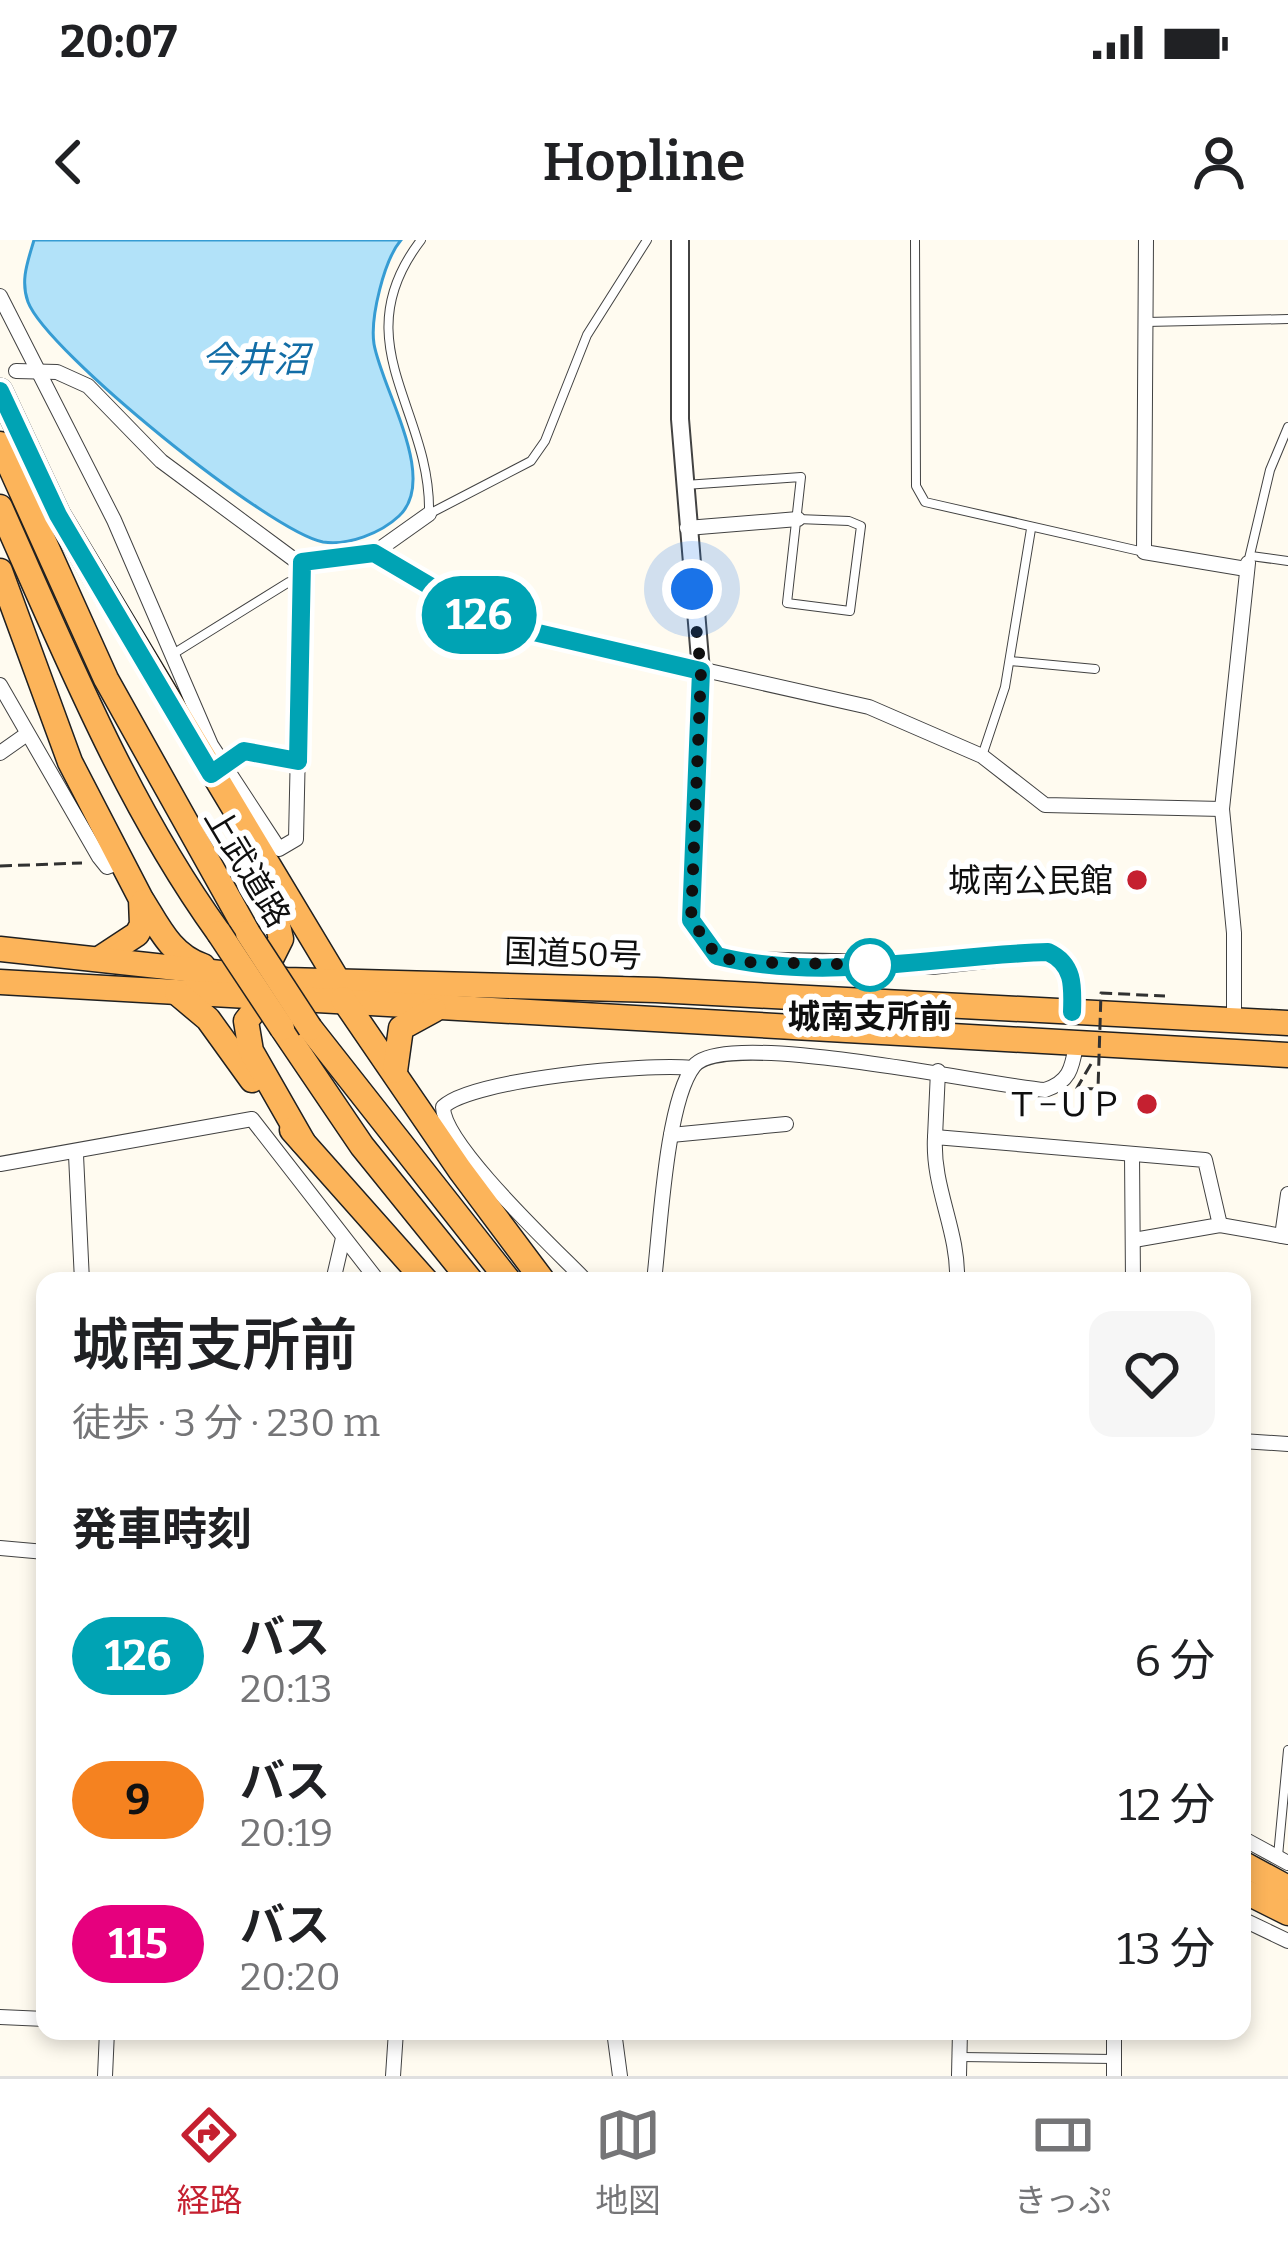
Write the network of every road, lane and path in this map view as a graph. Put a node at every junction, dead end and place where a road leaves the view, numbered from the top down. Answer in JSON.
{"nodes":[{"id":1,"x":421,"y":240,"type":"edge"},
{"id":2,"x":647,"y":240,"type":"edge"},
{"id":3,"x":680,"y":240,"type":"edge"},
{"id":4,"x":915,"y":240,"type":"edge"},
{"id":5,"x":1146,"y":240,"type":"edge"},
{"id":6,"x":0,"y":296,"type":"edge"},
{"id":7,"x":1288,"y":319,"type":"edge"},
{"id":8,"x":1146,"y":322,"type":"junction"},
{"id":9,"x":39,"y":371,"type":"junction"},
{"id":10,"x":8,"y":381,"type":"edge"},
{"id":11,"x":1288,"y":427,"type":"edge"},
{"id":12,"x":0,"y":444,"type":"edge"},
{"id":13,"x":684,"y":485,"type":"junction"},
{"id":14,"x":0,"y":507,"type":"edge"},
{"id":15,"x":429,"y":514,"type":"junction"},
{"id":16,"x":798,"y":519,"type":"junction"},
{"id":17,"x":687,"y":528,"type":"junction"},
{"id":18,"x":1031,"y":530,"type":"junction"},
{"id":19,"x":1144,"y":552,"type":"junction"},
{"id":20,"x":374,"y":553,"type":"junction"},
{"id":21,"x":1288,"y":561,"type":"edge"},
{"id":22,"x":302,"y":562,"type":"junction"},
{"id":23,"x":1248,"y":563,"type":"junction"},
{"id":24,"x":0,"y":571,"type":"edge"},
{"id":25,"x":301,"y":581,"type":"junction"},
{"id":26,"x":169,"y":656,"type":"junction"},
{"id":27,"x":1010,"y":661,"type":"junction"},
{"id":28,"x":1095,"y":669,"type":"dead end"},
{"id":29,"x":701,"y":671,"type":"junction"},
{"id":30,"x":0,"y":686,"type":"edge"},
{"id":31,"x":27,"y":734,"type":"junction"},
{"id":32,"x":0,"y":753,"type":"edge"},
{"id":33,"x":982,"y":755,"type":"junction"},
{"id":34,"x":298,"y":761,"type":"junction"},
{"id":35,"x":217,"y":769,"type":"junction"},
{"id":36,"x":1222,"y":809,"type":"junction"},
{"id":37,"x":250,"y":838,"type":"junction"},
{"id":38,"x":110,"y":860,"type":"junction"},
{"id":39,"x":0,"y":866,"type":"edge"},
{"id":40,"x":141,"y":898,"type":"junction"},
{"id":41,"x":0,"y":949,"type":"edge"},
{"id":42,"x":100,"y":958,"type":"junction"},
{"id":43,"x":223,"y":972,"type":"junction"},
{"id":44,"x":0,"y":982,"type":"edge"},
{"id":45,"x":262,"y":988,"type":"junction"},
{"id":46,"x":176,"y":992,"type":"junction"},
{"id":47,"x":344,"y":992,"type":"junction"},
{"id":48,"x":1166,"y":996,"type":"dead end"},
{"id":49,"x":448,"y":1007,"type":"junction"},
{"id":50,"x":1072,"y":1012,"type":"junction"},
{"id":51,"x":1234,"y":1019,"type":"junction"},
{"id":52,"x":1288,"y":1023,"type":"edge"},
{"id":53,"x":1083,"y":1055,"type":"junction"},
{"id":54,"x":1288,"y":1055,"type":"edge"},
{"id":55,"x":692,"y":1069,"type":"junction"},
{"id":56,"x":395,"y":1071,"type":"junction"},
{"id":57,"x":938,"y":1071,"type":"junction"},
{"id":58,"x":786,"y":1124,"type":"dead end"},
{"id":59,"x":671,"y":1135,"type":"junction"},
{"id":60,"x":934,"y":1138,"type":"junction"},
{"id":61,"x":303,"y":1142,"type":"junction"},
{"id":62,"x":1132,"y":1154,"type":"junction"},
{"id":63,"x":76,"y":1155,"type":"junction"},
{"id":64,"x":0,"y":1164,"type":"edge"},
{"id":65,"x":1288,"y":1194,"type":"edge"},
{"id":66,"x":1220,"y":1225,"type":"junction"},
{"id":67,"x":1285,"y":1237,"type":"edge"},
{"id":68,"x":344,"y":1238,"type":"junction"},
{"id":69,"x":1134,"y":1240,"type":"junction"},
{"id":70,"x":82,"y":1272,"type":"edge"},
{"id":71,"x":335,"y":1272,"type":"edge"},
{"id":72,"x":371,"y":1272,"type":"edge"},
{"id":73,"x":418,"y":1272,"type":"edge"},
{"id":74,"x":464,"y":1272,"type":"edge"},
{"id":75,"x":502,"y":1272,"type":"edge"},
{"id":76,"x":536,"y":1272,"type":"edge"},
{"id":77,"x":577,"y":1272,"type":"edge"},
{"id":78,"x":655,"y":1272,"type":"edge"},
{"id":79,"x":957,"y":1272,"type":"edge"},
{"id":80,"x":1132,"y":1272,"type":"edge"},
{"id":81,"x":1251,"y":1442,"type":"edge"},
{"id":82,"x":1288,"y":1444,"type":"edge"},
{"id":83,"x":0,"y":1547,"type":"edge"},
{"id":84,"x":36,"y":1551,"type":"edge"},
{"id":85,"x":1288,"y":1750,"type":"edge"},
{"id":86,"x":1251,"y":1843,"type":"edge"},
{"id":87,"x":1282,"y":1861,"type":"edge"},
{"id":88,"x":1251,"y":1868,"type":"edge"},
{"id":89,"x":1288,"y":1888,"type":"edge"},
{"id":90,"x":1251,"y":1894,"type":"edge"},
{"id":91,"x":1288,"y":1912,"type":"edge"},
{"id":92,"x":1251,"y":1923,"type":"edge"},
{"id":93,"x":1288,"y":1941,"type":"edge"},
{"id":94,"x":0,"y":2017,"type":"edge"},
{"id":95,"x":36,"y":2019,"type":"edge"},
{"id":96,"x":106,"y":2040,"type":"edge"},
{"id":97,"x":395,"y":2040,"type":"edge"},
{"id":98,"x":615,"y":2040,"type":"edge"},
{"id":99,"x":960,"y":2040,"type":"edge"},
{"id":100,"x":1114,"y":2040,"type":"edge"},
{"id":101,"x":959,"y":2057,"type":"junction"},
{"id":102,"x":1114,"y":2059,"type":"junction"},
{"id":103,"x":105,"y":2076,"type":"edge"},
{"id":104,"x":393,"y":2076,"type":"edge"},
{"id":105,"x":620,"y":2076,"type":"edge"},
{"id":106,"x":959,"y":2076,"type":"edge"},
{"id":107,"x":1114,"y":2076,"type":"edge"}],
"edges":[{"from":1,"to":15,"type":"lane"},
{"from":2,"to":15,"type":"lane"},
{"from":3,"to":13,"type":"street"},
{"from":4,"to":18,"type":"lane"},
{"from":5,"to":8,"type":"street"},
{"from":6,"to":9,"type":"street"},
{"from":7,"to":8,"type":"lane"},
{"from":8,"to":19,"type":"street"},
{"from":9,"to":10,"type":"street"},
{"from":9,"to":22,"type":"street"},
{"from":9,"to":26,"type":"street"},
{"from":10,"to":35,"type":"highway"},
{"from":11,"to":23,"type":"lane"},
{"from":12,"to":75,"type":"highway","name":"上武道路","bridge":true},
{"from":13,"to":16,"type":"lane"},
{"from":13,"to":17,"type":"street"},
{"from":14,"to":74,"type":"highway","name":"上武道路","bridge":true},
{"from":15,"to":20,"type":"street"},
{"from":16,"to":16,"type":"lane"},
{"from":16,"to":17,"type":"street"},
{"from":17,"to":29,"type":"street"},
{"from":18,"to":19,"type":"lane"},
{"from":18,"to":27,"type":"lane"},
{"from":19,"to":23,"type":"street"},
{"from":20,"to":22,"type":"street"},
{"from":20,"to":29,"type":"street"},
{"from":21,"to":23,"type":"lane"},
{"from":22,"to":25,"type":"street"},
{"from":23,"to":36,"type":"street"},
{"from":24,"to":38,"type":"highway"},
{"from":25,"to":26,"type":"lane"},
{"from":25,"to":34,"type":"street"},
{"from":26,"to":35,"type":"street"},
{"from":27,"to":28,"type":"lane"},
{"from":27,"to":33,"type":"lane"},
{"from":29,"to":33,"type":"street"},
{"from":29,"to":50,"type":"street"},
{"from":30,"to":31,"type":"street"},
{"from":31,"to":32,"type":"street"},
{"from":31,"to":38,"type":"street"},
{"from":33,"to":36,"type":"street"},
{"from":34,"to":35,"type":"lane"},
{"from":34,"to":35,"type":"street"},
{"from":35,"to":37,"type":"highway"},
{"from":36,"to":51,"type":"street"},
{"from":37,"to":45,"type":"highway"},
{"from":37,"to":47,"type":"highway"},
{"from":38,"to":39,"type":"path"},
{"from":38,"to":40,"type":"highway"},
{"from":40,"to":42,"type":"highway"},
{"from":40,"to":43,"type":"highway"},
{"from":41,"to":42,"type":"highway","name":"国道50号"},
{"from":42,"to":43,"type":"highway","name":"国道50号"},
{"from":43,"to":45,"type":"highway","name":"国道50号"},
{"from":44,"to":46,"type":"highway","name":"国道50号"},
{"from":45,"to":46,"type":"highway","name":"国道50号"},
{"from":45,"to":47,"type":"highway","name":"国道50号"},
{"from":45,"to":61,"type":"highway"},
{"from":46,"to":61,"type":"highway"},
{"from":47,"to":49,"type":"highway","name":"国道50号"},
{"from":47,"to":50,"type":"highway","name":"国道50号"},
{"from":47,"to":56,"type":"highway"},
{"from":48,"to":53,"type":"path","bridge":true},
{"from":49,"to":53,"type":"highway","name":"国道50号"},
{"from":49,"to":56,"type":"highway"},
{"from":50,"to":51,"type":"highway","name":"国道50号"},
{"from":51,"to":52,"type":"highway","name":"国道50号"},
{"from":53,"to":54,"type":"highway","name":"国道50号"},
{"from":53,"to":57,"type":"street"},
{"from":55,"to":57,"type":"street"},
{"from":55,"to":59,"type":"street"},
{"from":55,"to":77,"type":"street"},
{"from":56,"to":76,"type":"highway"},
{"from":57,"to":60,"type":"street"},
{"from":58,"to":59,"type":"street"},
{"from":59,"to":78,"type":"street"},
{"from":60,"to":62,"type":"street"},
{"from":60,"to":79,"type":"street"},
{"from":61,"to":73,"type":"highway"},
{"from":62,"to":66,"type":"street"},
{"from":62,"to":69,"type":"street"},
{"from":63,"to":64,"type":"street"},
{"from":63,"to":68,"type":"street"},
{"from":63,"to":70,"type":"street"},
{"from":65,"to":67,"type":"street"},
{"from":66,"to":67,"type":"street"},
{"from":66,"to":69,"type":"street"},
{"from":68,"to":71,"type":"street"},
{"from":68,"to":72,"type":"street"},
{"from":69,"to":80,"type":"street"},
{"from":81,"to":82,"type":"street"},
{"from":83,"to":84,"type":"street"},
{"from":85,"to":87,"type":"lane"},
{"from":86,"to":87,"type":"street"},
{"from":88,"to":89,"type":"highway"},
{"from":90,"to":91,"type":"highway"},
{"from":92,"to":93,"type":"street"},
{"from":94,"to":95,"type":"street"},
{"from":96,"to":103,"type":"street"},
{"from":97,"to":104,"type":"street"},
{"from":98,"to":105,"type":"street"},
{"from":99,"to":101,"type":"street"},
{"from":100,"to":102,"type":"street"},
{"from":101,"to":102,"type":"lane"},
{"from":101,"to":106,"type":"street"},
{"from":102,"to":107,"type":"street"}]}
